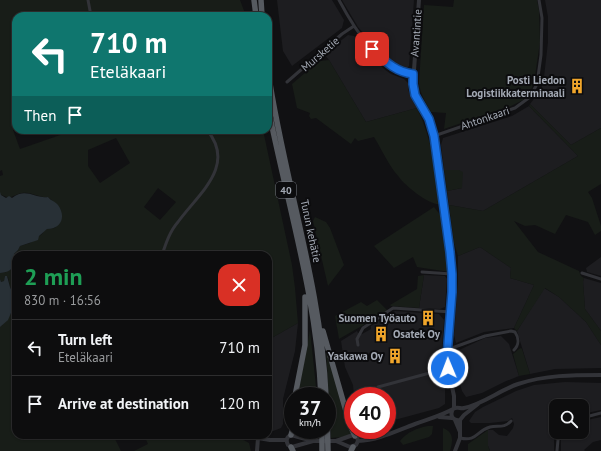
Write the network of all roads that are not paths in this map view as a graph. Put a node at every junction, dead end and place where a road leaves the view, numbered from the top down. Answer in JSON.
{"nodes":[{"id":1,"x":88,"y":0,"type":"edge"},
{"id":2,"x":254,"y":0,"type":"edge"},
{"id":3,"x":260,"y":0,"type":"edge"},
{"id":4,"x":339,"y":0,"type":"edge"},
{"id":5,"x":419,"y":0,"type":"edge"},
{"id":6,"x":539,"y":0,"type":"edge"},
{"id":7,"x":90,"y":12,"type":"edge"},
{"id":8,"x":256,"y":12,"type":"edge"},
{"id":9,"x":262,"y":12,"type":"edge"},
{"id":10,"x":354,"y":26,"type":"junction"},
{"id":11,"x":413,"y":74,"type":"junction"},
{"id":12,"x":287,"y":82,"type":"dead end"},
{"id":13,"x":272,"y":92,"type":"edge"},
{"id":14,"x":272,"y":125,"type":"edge"},
{"id":15,"x":210,"y":134,"type":"edge"},
{"id":16,"x":434,"y":136,"type":"junction"},
{"id":17,"x":163,"y":251,"type":"edge"},
{"id":18,"x":422,"y":272,"type":"dead end"},
{"id":19,"x":304,"y":273,"type":"junction"},
{"id":20,"x":582,"y":273,"type":"dead end"},
{"id":21,"x":452,"y":274,"type":"junction"},
{"id":22,"x":601,"y":279,"type":"edge"},
{"id":23,"x":317,"y":308,"type":"junction"},
{"id":24,"x":451,"y":312,"type":"junction"},
{"id":25,"x":358,"y":345,"type":"dead end"},
{"id":26,"x":448,"y":348,"type":"junction"},
{"id":27,"x":514,"y":350,"type":"dead end"},
{"id":28,"x":448,"y":368,"type":"junction"},
{"id":29,"x":601,"y":374,"type":"edge"},
{"id":30,"x":298,"y":387,"type":"edge"},
{"id":31,"x":319,"y":387,"type":"edge"},
{"id":32,"x":325,"y":387,"type":"edge"},
{"id":33,"x":378,"y":387,"type":"dead end"},
{"id":34,"x":454,"y":396,"type":"junction"},
{"id":35,"x":479,"y":402,"type":"junction"},
{"id":36,"x":344,"y":404,"type":"edge"},
{"id":37,"x":460,"y":408,"type":"junction"},
{"id":38,"x":453,"y":410,"type":"junction"},
{"id":39,"x":601,"y":413,"type":"edge"},
{"id":40,"x":464,"y":414,"type":"junction"},
{"id":41,"x":589,"y":416,"type":"edge"},
{"id":42,"x":436,"y":417,"type":"junction"},
{"id":43,"x":456,"y":419,"type":"junction"},
{"id":44,"x":511,"y":421,"type":"dead end"},
{"id":45,"x":396,"y":432,"type":"edge"},
{"id":46,"x":344,"y":438,"type":"edge"},
{"id":47,"x":460,"y":438,"type":"junction"},
{"id":48,"x":258,"y":439,"type":"edge"},
{"id":49,"x":264,"y":439,"type":"edge"},
{"id":50,"x":306,"y":439,"type":"edge"},
{"id":51,"x":322,"y":439,"type":"edge"},
{"id":52,"x":328,"y":439,"type":"edge"},
{"id":53,"x":357,"y":439,"type":"edge"},
{"id":54,"x":559,"y":439,"type":"edge"},
{"id":55,"x":286,"y":440,"type":"joint"},
{"id":56,"x":313,"y":441,"type":"junction"},
{"id":57,"x":336,"y":441,"type":"junction"},
{"id":58,"x":292,"y":449,"type":"edge"},
{"id":59,"x":352,"y":449,"type":"edge"},
{"id":60,"x":257,"y":451,"type":"edge"},
{"id":61,"x":322,"y":451,"type":"edge"},
{"id":62,"x":328,"y":451,"type":"edge"},
{"id":63,"x":455,"y":451,"type":"edge"},
{"id":64,"x":557,"y":451,"type":"edge"}],
"edges":[{"from":1,"to":7,"type":"street"},
{"from":2,"to":8,"type":"highway"},
{"from":3,"to":9,"type":"highway"},
{"from":4,"to":10,"type":"street"},
{"from":5,"to":11,"type":"street","name":"Avantintie"},
{"from":6,"to":16,"type":"street","name":"Ahtonkaari"},
{"from":10,"to":11,"type":"street"},
{"from":10,"to":12,"type":"street","name":"Mursketie"},
{"from":11,"to":16,"type":"street","name":"Avantintie"},
{"from":13,"to":23,"type":"highway","name":"Turun kehätie","number":"40"},
{"from":14,"to":19,"type":"highway","name":"Turun kehätie","number":"40"},
{"from":15,"to":17,"type":"street"},
{"from":16,"to":21,"type":"street","name":"Avantintie"},
{"from":18,"to":21,"type":"street"},
{"from":19,"to":30,"type":"highway"},
{"from":19,"to":31,"type":"highway","name":"Turun kehätie","number":"40"},
{"from":20,"to":22,"type":"street"},
{"from":21,"to":24,"type":"street","name":"Avantintie"},
{"from":23,"to":32,"type":"highway","name":"Turun kehätie","number":"40"},
{"from":23,"to":36,"type":"highway"},
{"from":24,"to":25,"type":"street"},
{"from":24,"to":26,"type":"street","name":"Avantintie"},
{"from":26,"to":27,"type":"street"},
{"from":26,"to":28,"type":"street","name":"Avantintie"},
{"from":28,"to":33,"type":"street"},
{"from":28,"to":34,"type":"street","name":"Avantintie"},
{"from":29,"to":35,"type":"street"},
{"from":34,"to":37,"type":"street","name":"Avantintie"},
{"from":34,"to":38,"type":"street","name":"Avantintie"},
{"from":35,"to":37,"type":"street"},
{"from":35,"to":40,"type":"street"},
{"from":37,"to":38,"type":"street"},
{"from":37,"to":40,"type":"street","name":"Avantintie"},
{"from":38,"to":42,"type":"street"},
{"from":38,"to":43,"type":"street","name":"Avantintie"},
{"from":39,"to":41,"type":"street"},
{"from":40,"to":43,"type":"street"},
{"from":42,"to":43,"type":"street"},
{"from":42,"to":45,"type":"street"},
{"from":43,"to":47,"type":"street"},
{"from":44,"to":47,"type":"street"},
{"from":46,"to":57,"type":"street"},
{"from":47,"to":63,"type":"street"},
{"from":48,"to":60,"type":"street"},
{"from":49,"to":55,"type":"street"},
{"from":50,"to":56,"type":"street"},
{"from":51,"to":61,"type":"highway"},
{"from":52,"to":62,"type":"highway"},
{"from":53,"to":59,"type":"street"},
{"from":54,"to":64,"type":"street"},
{"from":55,"to":58,"type":"street"},
{"from":56,"to":57,"type":"street"},
{"from":56,"to":58,"type":"street"},
{"from":57,"to":59,"type":"street"}]}
